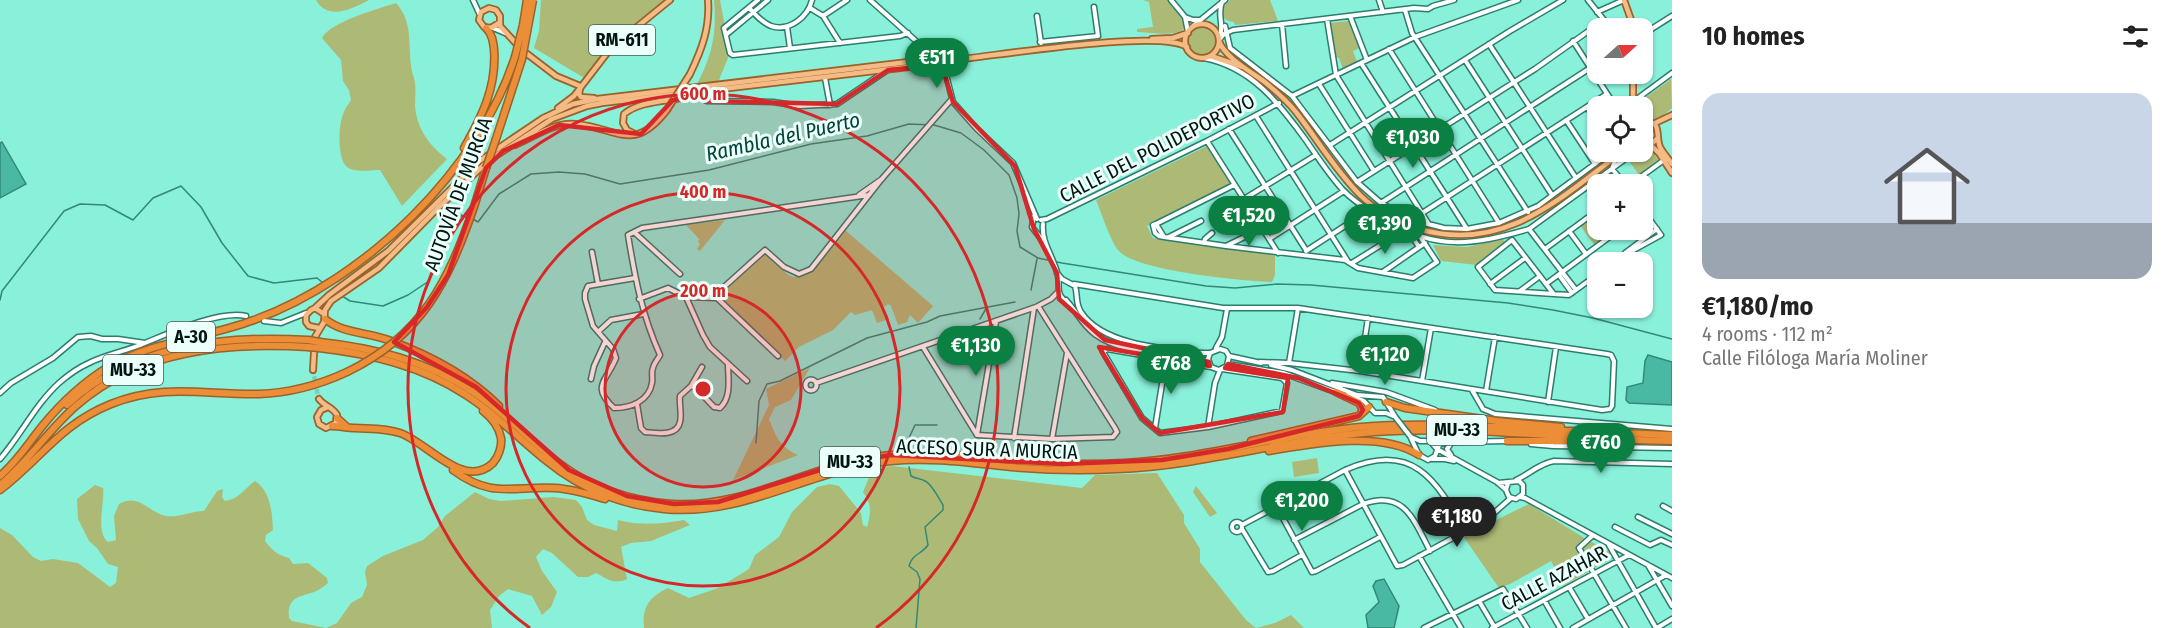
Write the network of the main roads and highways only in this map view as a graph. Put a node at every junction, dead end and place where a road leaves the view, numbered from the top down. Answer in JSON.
{"nodes":[{"id":1,"x":526,"y":0,"type":"edge"},
{"id":2,"x":533,"y":0,"type":"edge"},
{"id":3,"x":670,"y":0,"type":"edge"},
{"id":4,"x":708,"y":0,"type":"edge"},
{"id":5,"x":1624,"y":0,"type":"edge"},
{"id":6,"x":1630,"y":18,"type":"edge"},
{"id":7,"x":499,"y":23,"type":"junction"},
{"id":8,"x":489,"y":28,"type":"junction"},
{"id":9,"x":1188,"y":33,"type":"junction"},
{"id":10,"x":1144,"y":40,"type":"junction"},
{"id":11,"x":1219,"y":40,"type":"junction"},
{"id":12,"x":1187,"y":47,"type":"junction"},
{"id":13,"x":1206,"y":57,"type":"junction"},
{"id":14,"x":937,"y":62,"type":"junction"},
{"id":15,"x":1248,"y":69,"type":"junction"},
{"id":16,"x":831,"y":72,"type":"junction"},
{"id":17,"x":818,"y":73,"type":"junction"},
{"id":18,"x":825,"y":78,"type":"junction"},
{"id":19,"x":580,"y":86,"type":"junction"},
{"id":20,"x":711,"y":91,"type":"junction"},
{"id":21,"x":597,"y":99,"type":"junction"},
{"id":22,"x":1670,"y":116,"type":"edge"},
{"id":23,"x":543,"y":118,"type":"junction"},
{"id":24,"x":1653,"y":124,"type":"joint"},
{"id":25,"x":1658,"y":131,"type":"junction"},
{"id":26,"x":641,"y":134,"type":"junction"},
{"id":27,"x":1658,"y":138,"type":"junction"},
{"id":28,"x":1653,"y":140,"type":"edge"},
{"id":29,"x":503,"y":151,"type":"junction"},
{"id":30,"x":1653,"y":151,"type":"edge"},
{"id":31,"x":1608,"y":162,"type":"edge"},
{"id":32,"x":1672,"y":164,"type":"edge"},
{"id":33,"x":1672,"y":173,"type":"edge"},
{"id":34,"x":397,"y":229,"type":"junction"},
{"id":35,"x":343,"y":289,"type":"junction"},
{"id":36,"x":315,"y":308,"type":"junction"},
{"id":37,"x":324,"y":316,"type":"junction"},
{"id":38,"x":310,"y":327,"type":"junction"},
{"id":39,"x":320,"y":327,"type":"junction"},
{"id":40,"x":318,"y":342,"type":"junction"},
{"id":41,"x":308,"y":344,"type":"junction"},
{"id":42,"x":314,"y":370,"type":"tunnel mouth"},
{"id":43,"x":1336,"y":392,"type":"road end"},
{"id":44,"x":478,"y":403,"type":"junction"},
{"id":45,"x":1387,"y":403,"type":"road end"},
{"id":46,"x":1369,"y":406,"type":"road end"},
{"id":47,"x":328,"y":407,"type":"junction"},
{"id":48,"x":320,"y":411,"type":"junction"},
{"id":49,"x":504,"y":414,"type":"junction"},
{"id":50,"x":1359,"y":416,"type":"junction"},
{"id":51,"x":337,"y":418,"type":"junction"},
{"id":52,"x":332,"y":426,"type":"junction"},
{"id":53,"x":348,"y":427,"type":"junction"},
{"id":54,"x":1578,"y":432,"type":"junction"},
{"id":55,"x":1671,"y":439,"type":"edge"},
{"id":56,"x":1507,"y":441,"type":"road end"},
{"id":57,"x":428,"y":448,"type":"junction"},
{"id":58,"x":1228,"y":450,"type":"junction"},
{"id":59,"x":1247,"y":452,"type":"junction"},
{"id":60,"x":1418,"y":453,"type":"road end"},
{"id":61,"x":22,"y":455,"type":"junction"},
{"id":62,"x":0,"y":476,"type":"edge"},
{"id":63,"x":0,"y":485,"type":"edge"},
{"id":64,"x":0,"y":490,"type":"edge"},
{"id":65,"x":612,"y":498,"type":"junction"}],
"edges":[{"from":1,"to":34,"type":"highway","name":"AUTOVÍA DE MURCIA","number":"A-30","bridge":true},
{"from":2,"to":64,"type":"highway","name":"AUTOVÍA DE MURCIA","bridge":true},
{"from":3,"to":19,"type":"main road","number":"RM-611"},
{"from":4,"to":26,"type":"main road","bridge":true},
{"from":5,"to":6,"type":"main road"},
{"from":7,"to":8,"type":"main road"},
{"from":7,"to":8,"type":"main road"},
{"from":7,"to":19,"type":"main road"},
{"from":8,"to":34,"type":"highway"},
{"from":9,"to":10,"type":"main road"},
{"from":9,"to":11,"type":"main road"},
{"from":9,"to":12,"type":"main road"},
{"from":10,"to":12,"type":"main road"},
{"from":10,"to":14,"type":"main road"},
{"from":11,"to":13,"type":"main road"},
{"from":11,"to":15,"type":"main road"},
{"from":12,"to":13,"type":"main road"},
{"from":13,"to":15,"type":"main road"},
{"from":14,"to":16,"type":"main road"},
{"from":14,"to":18,"type":"main road"},
{"from":15,"to":31,"type":"main road"},
{"from":16,"to":17,"type":"main road"},
{"from":16,"to":18,"type":"main road"},
{"from":17,"to":18,"type":"main road"},
{"from":17,"to":21,"type":"main road"},
{"from":18,"to":20,"type":"main road"},
{"from":19,"to":21,"type":"main road"},
{"from":19,"to":23,"type":"main road","number":"RM-611"},
{"from":20,"to":26,"type":"main road"},
{"from":20,"to":29,"type":"main road"},
{"from":21,"to":23,"type":"main road"},
{"from":22,"to":24,"type":"main road"},
{"from":22,"to":25,"type":"main road"},
{"from":23,"to":35,"type":"main road"},
{"from":24,"to":25,"type":"main road"},
{"from":25,"to":27,"type":"main road"},
{"from":26,"to":29,"type":"main road"},
{"from":27,"to":28,"type":"main road"},
{"from":27,"to":32,"type":"main road"},
{"from":29,"to":35,"type":"main road"},
{"from":30,"to":33,"type":"main road"},
{"from":34,"to":61,"type":"highway","name":"AUTOVÍA DE MURCIA","number":"A-30"},
{"from":35,"to":36,"type":"main road"},
{"from":35,"to":37,"type":"main road"},
{"from":36,"to":37,"type":"main road"},
{"from":36,"to":38,"type":"main road"},
{"from":37,"to":39,"type":"main road"},
{"from":37,"to":49,"type":"highway"},
{"from":38,"to":39,"type":"main road"},
{"from":38,"to":40,"type":"main road"},
{"from":39,"to":40,"type":"main road"},
{"from":40,"to":41,"type":"highway","name":"ACCESO SUR A MURCIA","number":"MU-33","bridge":true},
{"from":40,"to":42,"type":"main road"},
{"from":40,"to":44,"type":"highway","name":"ACCESO SUR A MURCIA","number":"MU-33"},
{"from":40,"to":49,"type":"highway","name":"ACCESO SUR A MURCIA","number":"MU-33"},
{"from":41,"to":61,"type":"highway","name":"ACCESO SUR A MURCIA","number":"MU-33"},
{"from":41,"to":63,"type":"highway","name":"ACCESO SUR A MURCIA","number":"MU-33"},
{"from":43,"to":50,"type":"highway"},
{"from":44,"to":57,"type":"highway"},
{"from":44,"to":65,"type":"highway","name":"ACCESO SUR A MURCIA","number":"MU-33"},
{"from":45,"to":54,"type":"highway"},
{"from":46,"to":50,"type":"highway"},
{"from":47,"to":48,"type":"main road"},
{"from":47,"to":48,"type":"main road"},
{"from":47,"to":51,"type":"main road"},
{"from":48,"to":52,"type":"main road"},
{"from":49,"to":58,"type":"highway","name":"ACCESO SUR A MURCIA","number":"MU-33"},
{"from":50,"to":58,"type":"highway"},
{"from":51,"to":52,"type":"main road"},
{"from":51,"to":53,"type":"highway"},
{"from":52,"to":53,"type":"highway"},
{"from":53,"to":57,"type":"highway"},
{"from":54,"to":55,"type":"highway","name":"ACCESO SUR A MURCIA","number":"MU-33"},
{"from":54,"to":58,"type":"highway","name":"ACCESO SUR A MURCIA","number":"MU-33"},
{"from":55,"to":56,"type":"highway"},
{"from":55,"to":59,"type":"highway","name":"ACCESO SUR A MURCIA","number":"MU-33"},
{"from":57,"to":65,"type":"highway"},
{"from":59,"to":60,"type":"highway"},
{"from":59,"to":65,"type":"highway","name":"ACCESO SUR A MURCIA","number":"MU-33"},
{"from":61,"to":62,"type":"highway","name":"AUTOVÍA DE MURCIA","number":"A-30"}]}
